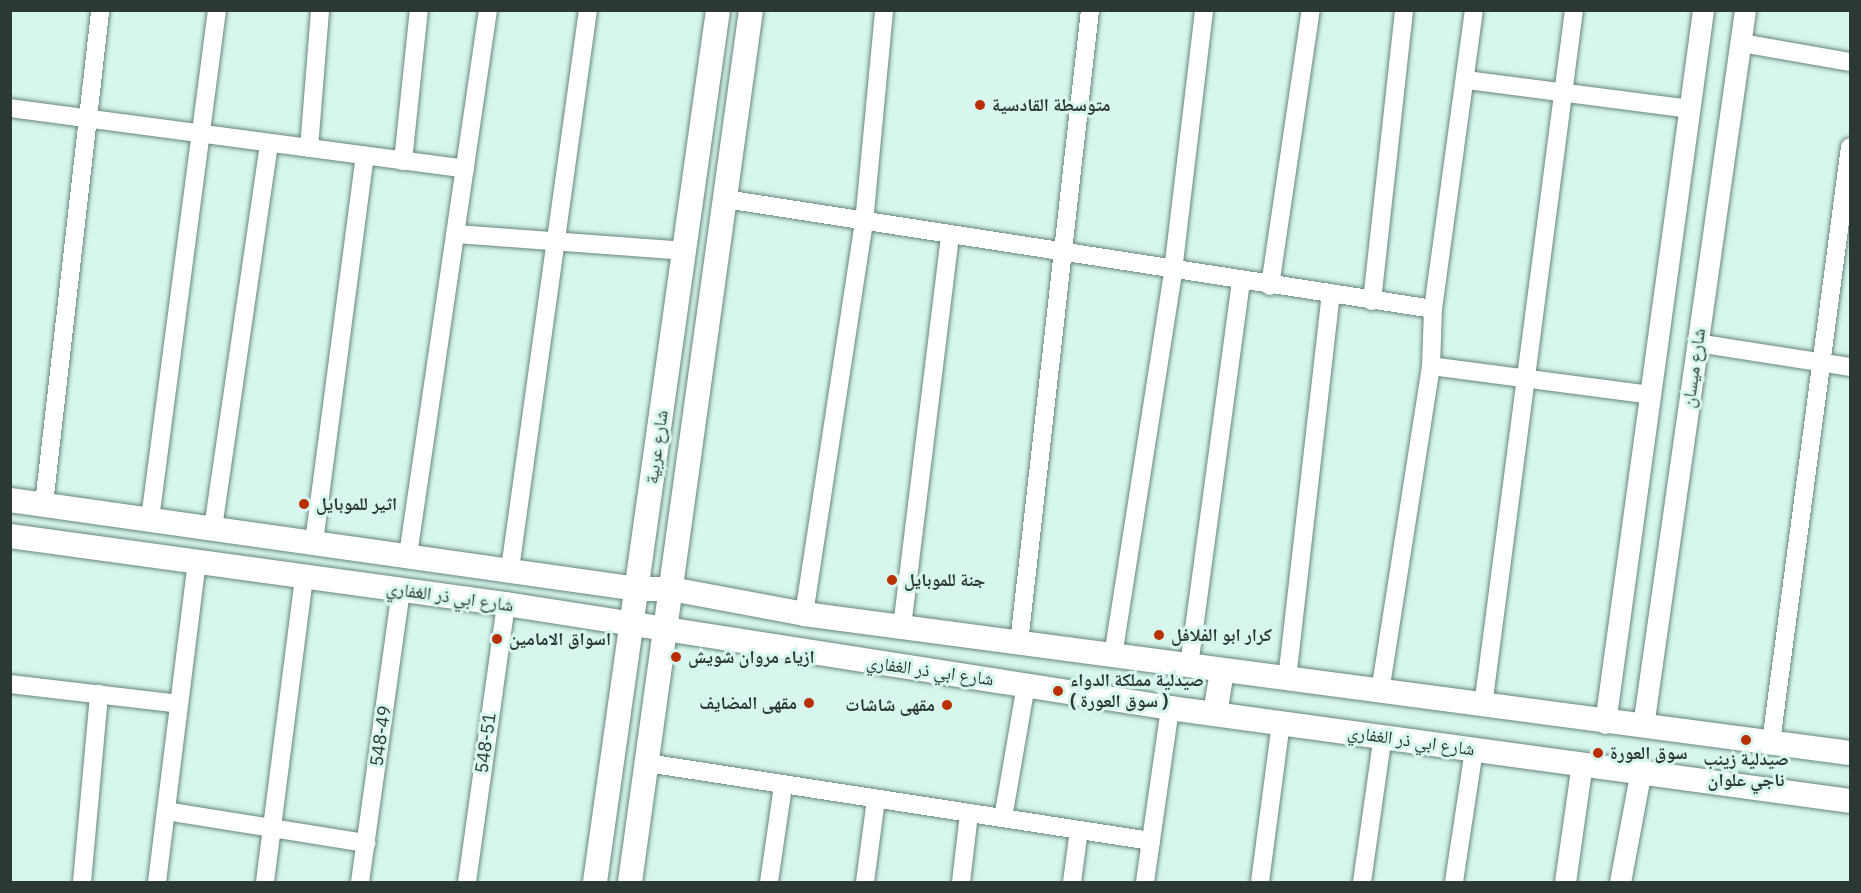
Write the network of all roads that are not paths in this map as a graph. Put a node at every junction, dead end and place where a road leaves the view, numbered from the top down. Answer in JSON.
{"nodes":[{"id":1,"x":100,"y":10,"type":"edge"},
{"id":2,"x":217,"y":10,"type":"edge"},
{"id":3,"x":320,"y":10,"type":"edge"},
{"id":4,"x":419,"y":10,"type":"edge"},
{"id":5,"x":488,"y":10,"type":"edge"},
{"id":6,"x":588,"y":10,"type":"edge"},
{"id":7,"x":718,"y":10,"type":"edge"},
{"id":8,"x":751,"y":10,"type":"edge"},
{"id":9,"x":884,"y":10,"type":"edge"},
{"id":10,"x":1090,"y":10,"type":"edge"},
{"id":11,"x":1204,"y":10,"type":"edge"},
{"id":12,"x":1311,"y":10,"type":"edge"},
{"id":13,"x":1404,"y":10,"type":"edge"},
{"id":14,"x":1474,"y":10,"type":"edge"},
{"id":15,"x":1574,"y":10,"type":"edge"},
{"id":16,"x":1703,"y":10,"type":"edge"},
{"id":17,"x":1745,"y":10,"type":"edge"},
{"id":18,"x":1741,"y":44,"type":"junction"},
{"id":19,"x":1851,"y":62,"type":"edge"},
{"id":20,"x":1467,"y":80,"type":"junction"},
{"id":21,"x":1563,"y":94,"type":"junction"},
{"id":22,"x":10,"y":108,"type":"edge"},
{"id":23,"x":1689,"y":109,"type":"junction"},
{"id":24,"x":86,"y":118,"type":"junction"},
{"id":25,"x":201,"y":134,"type":"junction"},
{"id":26,"x":269,"y":143,"type":"junction"},
{"id":27,"x":1851,"y":147,"type":"edge"},
{"id":28,"x":309,"y":148,"type":"junction"},
{"id":29,"x":365,"y":156,"type":"junction"},
{"id":30,"x":403,"y":161,"type":"junction"},
{"id":31,"x":465,"y":169,"type":"junction"},
{"id":32,"x":725,"y":199,"type":"junction"},
{"id":33,"x":864,"y":223,"type":"junction"},
{"id":34,"x":455,"y":234,"type":"junction"},
{"id":35,"x":950,"y":236,"type":"junction"},
{"id":36,"x":557,"y":238,"type":"junction"},
{"id":37,"x":684,"y":251,"type":"junction"},
{"id":38,"x":1061,"y":255,"type":"junction"},
{"id":39,"x":1173,"y":271,"type":"junction"},
{"id":40,"x":1241,"y":281,"type":"junction"},
{"id":41,"x":1270,"y":286,"type":"junction"},
{"id":42,"x":1331,"y":295,"type":"junction"},
{"id":43,"x":1372,"y":302,"type":"junction"},
{"id":44,"x":1433,"y":309,"type":"junction"},
{"id":45,"x":1697,"y":343,"type":"junction"},
{"id":46,"x":1822,"y":363,"type":"junction"},
{"id":47,"x":1431,"y":366,"type":"junction"},
{"id":48,"x":1851,"y":367,"type":"edge"},
{"id":49,"x":1526,"y":378,"type":"junction"},
{"id":50,"x":1651,"y":395,"type":"junction"},
{"id":51,"x":10,"y":500,"type":"edge"},
{"id":52,"x":44,"y":504,"type":"junction"},
{"id":53,"x":150,"y":519,"type":"junction"},
{"id":54,"x":213,"y":528,"type":"junction"},
{"id":55,"x":10,"y":536,"type":"edge"},
{"id":56,"x":314,"y":542,"type":"junction"},
{"id":57,"x":145,"y":554,"type":"junction"},
{"id":58,"x":408,"y":555,"type":"junction"},
{"id":59,"x":197,"y":561,"type":"junction"},
{"id":60,"x":510,"y":569,"type":"junction"},
{"id":61,"x":304,"y":576,"type":"junction"},
{"id":62,"x":637,"y":589,"type":"junction"},
{"id":63,"x":671,"y":589,"type":"junction"},
{"id":64,"x":401,"y":590,"type":"junction"},
{"id":65,"x":506,"y":604,"type":"junction"},
{"id":66,"x":804,"y":614,"type":"junction"},
{"id":67,"x":632,"y":627,"type":"junction"},
{"id":68,"x":902,"y":627,"type":"junction"},
{"id":69,"x":665,"y":630,"type":"junction"},
{"id":70,"x":1019,"y":643,"type":"junction"},
{"id":71,"x":1113,"y":656,"type":"junction"},
{"id":72,"x":1189,"y":666,"type":"junction"},
{"id":73,"x":1222,"y":670,"type":"junction"},
{"id":74,"x":1287,"y":679,"type":"junction"},
{"id":75,"x":10,"y":684,"type":"edge"},
{"id":76,"x":1026,"y":685,"type":"junction"},
{"id":77,"x":1380,"y":692,"type":"junction"},
{"id":78,"x":99,"y":694,"type":"junction"},
{"id":79,"x":179,"y":704,"type":"junction"},
{"id":80,"x":1483,"y":706,"type":"junction"},
{"id":81,"x":1170,"y":708,"type":"junction"},
{"id":82,"x":1215,"y":714,"type":"junction"},
{"id":83,"x":1281,"y":722,"type":"junction"},
{"id":84,"x":1605,"y":723,"type":"junction"},
{"id":85,"x":1642,"y":726,"type":"junction"},
{"id":86,"x":1383,"y":735,"type":"junction"},
{"id":87,"x":1771,"y":742,"type":"junction"},
{"id":88,"x":1474,"y":750,"type":"junction"},
{"id":89,"x":1851,"y":753,"type":"edge"},
{"id":90,"x":647,"y":763,"type":"junction"},
{"id":91,"x":1582,"y":763,"type":"junction"},
{"id":92,"x":1641,"y":770,"type":"junction"},
{"id":93,"x":783,"y":786,"type":"junction"},
{"id":94,"x":876,"y":800,"type":"junction"},
{"id":95,"x":1851,"y":801,"type":"edge"},
{"id":96,"x":166,"y":811,"type":"junction"},
{"id":97,"x":969,"y":814,"type":"junction"},
{"id":98,"x":1003,"y":818,"type":"junction"},
{"id":99,"x":272,"y":828,"type":"junction"},
{"id":100,"x":1079,"y":830,"type":"junction"},
{"id":101,"x":1151,"y":841,"type":"junction"},
{"id":102,"x":366,"y":843,"type":"junction"},
{"id":103,"x":82,"y":882,"type":"edge"},
{"id":104,"x":157,"y":882,"type":"edge"},
{"id":105,"x":265,"y":882,"type":"edge"},
{"id":106,"x":360,"y":882,"type":"edge"},
{"id":107,"x":467,"y":882,"type":"edge"},
{"id":108,"x":595,"y":882,"type":"edge"},
{"id":109,"x":630,"y":882,"type":"edge"},
{"id":110,"x":769,"y":882,"type":"edge"},
{"id":111,"x":865,"y":882,"type":"edge"},
{"id":112,"x":961,"y":882,"type":"edge"},
{"id":113,"x":1072,"y":882,"type":"edge"},
{"id":114,"x":1145,"y":882,"type":"edge"},
{"id":115,"x":1260,"y":882,"type":"edge"},
{"id":116,"x":1362,"y":882,"type":"edge"},
{"id":117,"x":1454,"y":882,"type":"edge"},
{"id":118,"x":1565,"y":882,"type":"edge"},
{"id":119,"x":1620,"y":882,"type":"edge"}],
"edges":[{"from":1,"to":24,"type":"street"},
{"from":2,"to":25,"type":"street"},
{"from":3,"to":28,"type":"street"},
{"from":4,"to":30,"type":"street"},
{"from":5,"to":31,"type":"street"},
{"from":6,"to":36,"type":"street"},
{"from":7,"to":37,"type":"main road","name":"شارع عربية"},
{"from":8,"to":32,"type":"main road","name":"شارع عربية"},
{"from":9,"to":33,"type":"street"},
{"from":10,"to":38,"type":"street"},
{"from":11,"to":39,"type":"street"},
{"from":12,"to":41,"type":"street"},
{"from":13,"to":43,"type":"street"},
{"from":14,"to":20,"type":"street"},
{"from":15,"to":21,"type":"street"},
{"from":16,"to":23,"type":"street"},
{"from":17,"to":18,"type":"street","name":"شارع ميسان"},
{"from":18,"to":19,"type":"street"},
{"from":18,"to":45,"type":"street","name":"شارع ميسان"},
{"from":20,"to":21,"type":"street"},
{"from":20,"to":44,"type":"street"},
{"from":21,"to":23,"type":"street"},
{"from":21,"to":49,"type":"street"},
{"from":22,"to":24,"type":"street"},
{"from":23,"to":50,"type":"street"},
{"from":24,"to":25,"type":"street"},
{"from":24,"to":52,"type":"street"},
{"from":25,"to":26,"type":"street"},
{"from":25,"to":53,"type":"street"},
{"from":26,"to":28,"type":"street"},
{"from":26,"to":54,"type":"street"},
{"from":27,"to":46,"type":"street"},
{"from":28,"to":29,"type":"street"},
{"from":29,"to":30,"type":"street"},
{"from":29,"to":56,"type":"street"},
{"from":30,"to":31,"type":"street"},
{"from":31,"to":34,"type":"street"},
{"from":32,"to":33,"type":"street"},
{"from":32,"to":63,"type":"main road","name":"شارع عربية"},
{"from":33,"to":35,"type":"street"},
{"from":33,"to":66,"type":"street"},
{"from":34,"to":36,"type":"street"},
{"from":34,"to":58,"type":"street"},
{"from":35,"to":38,"type":"street"},
{"from":35,"to":68,"type":"street"},
{"from":36,"to":37,"type":"street"},
{"from":36,"to":60,"type":"street"},
{"from":37,"to":62,"type":"main road","name":"شارع عربية"},
{"from":38,"to":39,"type":"street"},
{"from":38,"to":70,"type":"street"},
{"from":39,"to":40,"type":"street"},
{"from":39,"to":71,"type":"street"},
{"from":40,"to":41,"type":"street"},
{"from":40,"to":72,"type":"street"},
{"from":41,"to":42,"type":"street"},
{"from":42,"to":43,"type":"street"},
{"from":42,"to":74,"type":"street"},
{"from":43,"to":44,"type":"street"},
{"from":44,"to":47,"type":"street"},
{"from":45,"to":46,"type":"street"},
{"from":45,"to":85,"type":"street","name":"شارع ميسان"},
{"from":46,"to":48,"type":"street"},
{"from":46,"to":87,"type":"street"},
{"from":47,"to":49,"type":"street"},
{"from":47,"to":77,"type":"street"},
{"from":49,"to":50,"type":"street"},
{"from":49,"to":80,"type":"street"},
{"from":50,"to":84,"type":"street"},
{"from":51,"to":52,"type":"main road","name":"شارع ابي ذر الغفاري"},
{"from":52,"to":53,"type":"main road","name":"شارع ابي ذر الغفاري"},
{"from":53,"to":54,"type":"main road","name":"شارع ابي ذر الغفاري"},
{"from":53,"to":57,"type":"main road"},
{"from":54,"to":56,"type":"main road","name":"شارع ابي ذر الغفاري"},
{"from":55,"to":57,"type":"main road","name":"شارع ابي ذر الغفاري"},
{"from":56,"to":58,"type":"main road","name":"شارع ابي ذر الغفاري"},
{"from":57,"to":59,"type":"main road","name":"شارع ابي ذر الغفاري"},
{"from":58,"to":60,"type":"main road","name":"شارع ابي ذر الغفاري"},
{"from":59,"to":61,"type":"main road","name":"شارع ابي ذر الغفاري"},
{"from":59,"to":79,"type":"street"},
{"from":60,"to":62,"type":"main road","name":"شارع ابي ذر الغفاري"},
{"from":61,"to":64,"type":"main road","name":"شارع ابي ذر الغفاري"},
{"from":61,"to":99,"type":"street"},
{"from":62,"to":63,"type":"main road","name":"شارع ابي ذر الغفاري"},
{"from":62,"to":67,"type":"main road","name":"شارع عربية"},
{"from":63,"to":66,"type":"main road","name":"شارع ابي ذر الغفاري"},
{"from":63,"to":69,"type":"main road","name":"شارع عربية"},
{"from":64,"to":65,"type":"main road","name":"شارع ابي ذر الغفاري"},
{"from":64,"to":102,"type":"street","name":"548-49"},
{"from":65,"to":67,"type":"main road","name":"شارع ابي ذر الغفاري"},
{"from":65,"to":107,"type":"street","name":"548-51"},
{"from":66,"to":68,"type":"main road","name":"شارع ابي ذر الغفاري"},
{"from":67,"to":69,"type":"main road","name":"شارع ابي ذر الغفاري"},
{"from":67,"to":108,"type":"main road","name":"شارع عربية"},
{"from":68,"to":70,"type":"main road","name":"شارع ابي ذر الغفاري"},
{"from":69,"to":76,"type":"main road","name":"شارع ابي ذر الغفاري"},
{"from":69,"to":90,"type":"main road","name":"شارع عربية"},
{"from":70,"to":71,"type":"main road","name":"شارع ابي ذر الغفاري"},
{"from":71,"to":72,"type":"main road","name":"شارع ابي ذر الغفاري"},
{"from":72,"to":73,"type":"main road","name":"شارع ابي ذر الغفاري"},
{"from":73,"to":74,"type":"main road","name":"شارع ابي ذر الغفاري"},
{"from":73,"to":82,"type":"main road"},
{"from":74,"to":77,"type":"main road","name":"شارع ابي ذر الغفاري"},
{"from":75,"to":78,"type":"street"},
{"from":76,"to":81,"type":"main road","name":"شارع ابي ذر الغفاري"},
{"from":76,"to":98,"type":"street"},
{"from":77,"to":80,"type":"main road","name":"شارع ابي ذر الغفاري"},
{"from":78,"to":79,"type":"street"},
{"from":78,"to":103,"type":"street"},
{"from":79,"to":96,"type":"street"},
{"from":80,"to":84,"type":"main road","name":"شارع ابي ذر الغفاري"},
{"from":81,"to":82,"type":"main road","name":"شارع ابي ذر الغفاري"},
{"from":81,"to":101,"type":"street"},
{"from":82,"to":83,"type":"main road","name":"شارع ابي ذر الغفاري"},
{"from":83,"to":86,"type":"main road","name":"شارع ابي ذر الغفاري"},
{"from":83,"to":115,"type":"street"},
{"from":84,"to":85,"type":"main road","name":"شارع ابي ذر الغفاري"},
{"from":85,"to":87,"type":"main road","name":"شارع ابي ذر الغفاري"},
{"from":86,"to":88,"type":"main road","name":"شارع ابي ذر الغفاري"},
{"from":86,"to":116,"type":"street"},
{"from":87,"to":89,"type":"main road","name":"شارع ابي ذر الغفاري"},
{"from":88,"to":91,"type":"main road","name":"شارع ابي ذر الغفاري"},
{"from":88,"to":117,"type":"street"},
{"from":90,"to":93,"type":"street"},
{"from":90,"to":109,"type":"main road","name":"شارع عربية"},
{"from":91,"to":92,"type":"main road","name":"شارع ابي ذر الغفاري"},
{"from":91,"to":118,"type":"street"},
{"from":92,"to":95,"type":"main road","name":"شارع ابي ذر الغفاري"},
{"from":92,"to":119,"type":"street"},
{"from":93,"to":94,"type":"street"},
{"from":93,"to":110,"type":"street"},
{"from":94,"to":97,"type":"street"},
{"from":94,"to":111,"type":"street"},
{"from":96,"to":99,"type":"street"},
{"from":96,"to":104,"type":"street"},
{"from":97,"to":98,"type":"street"},
{"from":97,"to":112,"type":"street"},
{"from":98,"to":100,"type":"street"},
{"from":99,"to":102,"type":"street"},
{"from":99,"to":105,"type":"street"},
{"from":100,"to":101,"type":"street"},
{"from":100,"to":113,"type":"street"},
{"from":101,"to":114,"type":"street"},
{"from":102,"to":106,"type":"street","name":"548-49"}]}
